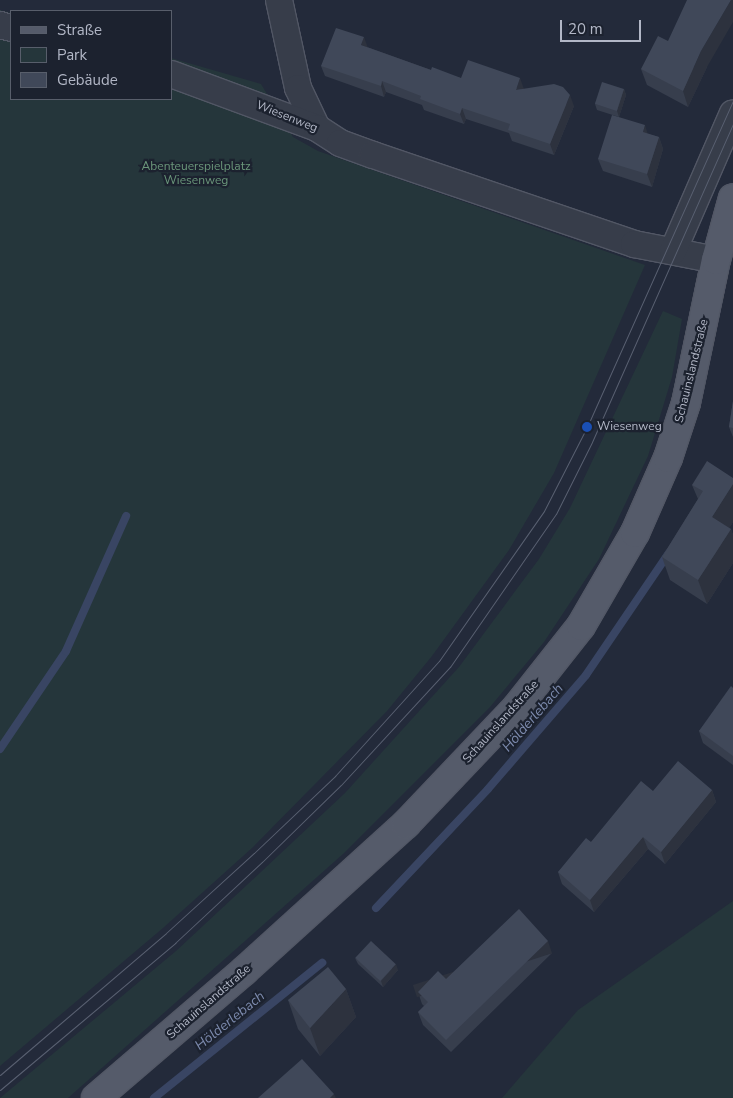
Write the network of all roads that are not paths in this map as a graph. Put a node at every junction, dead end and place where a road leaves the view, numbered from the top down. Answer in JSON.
{"nodes":[{"id":1,"x":279,"y":0,"type":"edge"},
{"id":2,"x":172,"y":74,"type":"edge"},
{"id":3,"x":733,"y":113,"type":"edge"},
{"id":4,"x":317,"y":128,"type":"junction"},
{"id":5,"x":733,"y":198,"type":"edge"},
{"id":6,"x":673,"y":251,"type":"junction"},
{"id":7,"x":716,"y":260,"type":"junction"},
{"id":8,"x":96,"y":1098,"type":"edge"}],
"edges":[{"from":1,"to":4,"type":"street"},
{"from":2,"to":4,"type":"street","name":"Wiesenweg"},
{"from":3,"to":6,"type":"street"},
{"from":4,"to":6,"type":"street","name":"Wiesenweg"},
{"from":5,"to":7,"type":"main road","name":"Schauinslandstraße"},
{"from":6,"to":7,"type":"street","name":"Wiesenweg"},
{"from":7,"to":8,"type":"main road","name":"Schauinslandstraße"}]}
